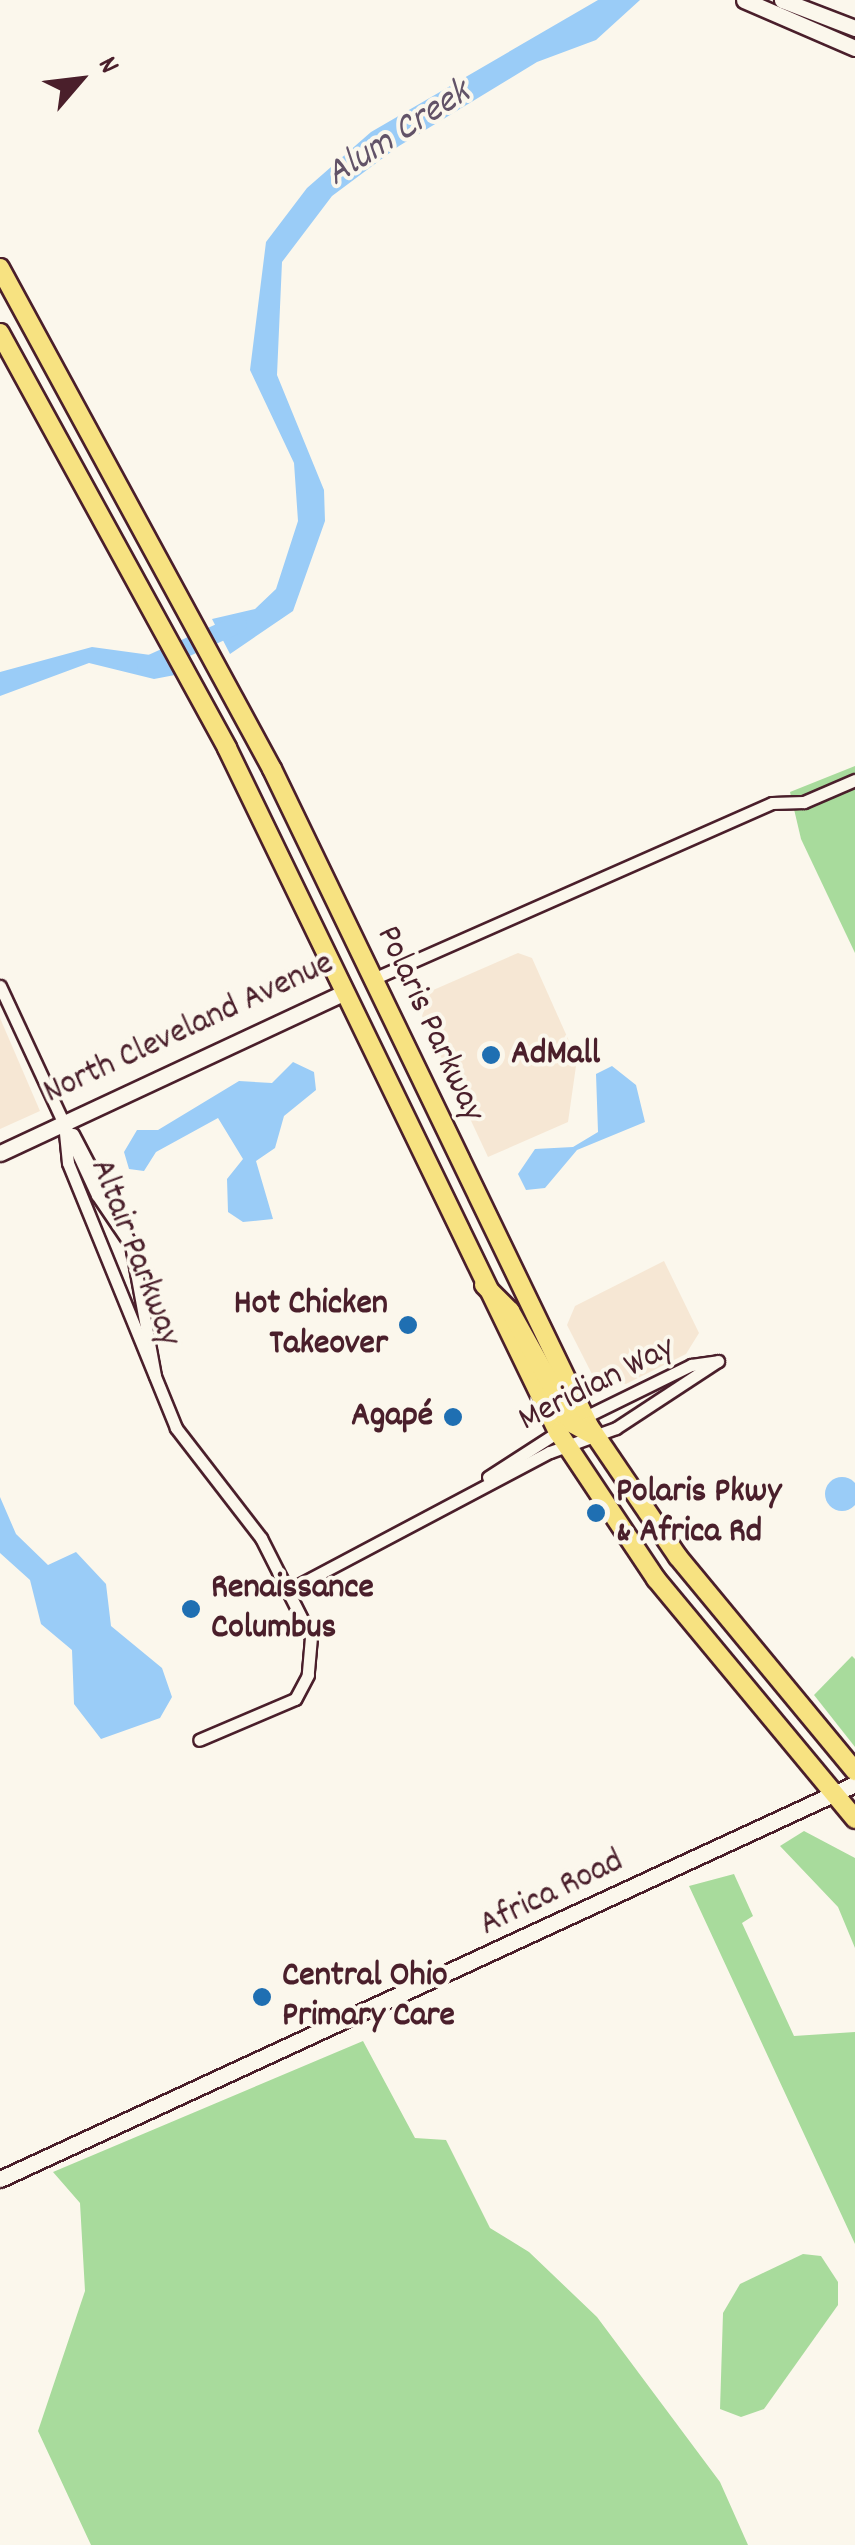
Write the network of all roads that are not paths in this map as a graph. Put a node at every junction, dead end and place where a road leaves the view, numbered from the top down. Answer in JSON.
{"nodes":[{"id":1,"x":744,"y":0,"type":"edge"},
{"id":2,"x":782,"y":0,"type":"edge"},
{"id":3,"x":821,"y":25,"type":"junction"},
{"id":4,"x":855,"y":28,"type":"edge"},
{"id":5,"x":855,"y":48,"type":"edge"},
{"id":6,"x":0,"y":268,"type":"edge"},
{"id":7,"x":0,"y":333,"type":"edge"},
{"id":8,"x":855,"y":780,"type":"edge"},
{"id":9,"x":373,"y":980,"type":"junction"},
{"id":10,"x":0,"y":986,"type":"edge"},
{"id":11,"x":345,"y":992,"type":"junction"},
{"id":12,"x":64,"y":1123,"type":"junction"},
{"id":13,"x":0,"y":1153,"type":"edge"},
{"id":14,"x":154,"y":1376,"type":"junction"},
{"id":15,"x":572,"y":1424,"type":"junction"},
{"id":16,"x":596,"y":1436,"type":"junction"},
{"id":17,"x":570,"y":1450,"type":"junction"},
{"id":18,"x":462,"y":1499,"type":"junction"},
{"id":19,"x":289,"y":1590,"type":"junction"},
{"id":20,"x":199,"y":1740,"type":"dead end"},
{"id":21,"x":855,"y":1771,"type":"edge"},
{"id":22,"x":855,"y":1784,"type":"edge"},
{"id":23,"x":834,"y":1794,"type":"junction"},
{"id":24,"x":855,"y":1819,"type":"edge"},
{"id":25,"x":0,"y":2179,"type":"edge"}],
"edges":[{"from":1,"to":3,"type":"street"},
{"from":2,"to":3,"type":"street"},
{"from":3,"to":4,"type":"street"},
{"from":3,"to":5,"type":"street"},
{"from":6,"to":9,"type":"main road","name":"Polaris Parkway"},
{"from":7,"to":11,"type":"main road","name":"Polaris Parkway"},
{"from":8,"to":9,"type":"street","name":"North Cleveland Avenue"},
{"from":9,"to":11,"type":"main road","name":"North Cleveland Avenue"},
{"from":9,"to":15,"type":"main road","name":"Polaris Parkway"},
{"from":10,"to":12,"type":"street"},
{"from":11,"to":12,"type":"street","name":"North Cleveland Avenue"},
{"from":11,"to":15,"type":"main road","name":"Polaris Parkway"},
{"from":12,"to":13,"type":"street","name":"North Cleveland Avenue"},
{"from":12,"to":14,"type":"street","name":"Altair Parkway"},
{"from":12,"to":14,"type":"street","name":"Altair Parkway"},
{"from":14,"to":19,"type":"street","name":"Altair Parkway"},
{"from":15,"to":16,"type":"main road"},
{"from":15,"to":16,"type":"street","name":"Meridian Way"},
{"from":15,"to":17,"type":"main road","name":"Polaris Parkway"},
{"from":15,"to":18,"type":"street","name":"Meridian Way"},
{"from":16,"to":17,"type":"street","name":"Meridian Way"},
{"from":16,"to":21,"type":"main road"},
{"from":17,"to":18,"type":"street","name":"Meridian Way"},
{"from":17,"to":23,"type":"main road","name":"Polaris Parkway"},
{"from":18,"to":19,"type":"street","name":"Meridian Way"},
{"from":19,"to":20,"type":"street","name":"Altair Parkway"},
{"from":22,"to":23,"type":"street","name":"Africa Road"},
{"from":23,"to":24,"type":"main road","name":"Polaris Parkway"},
{"from":23,"to":25,"type":"street","name":"Africa Road"}]}
